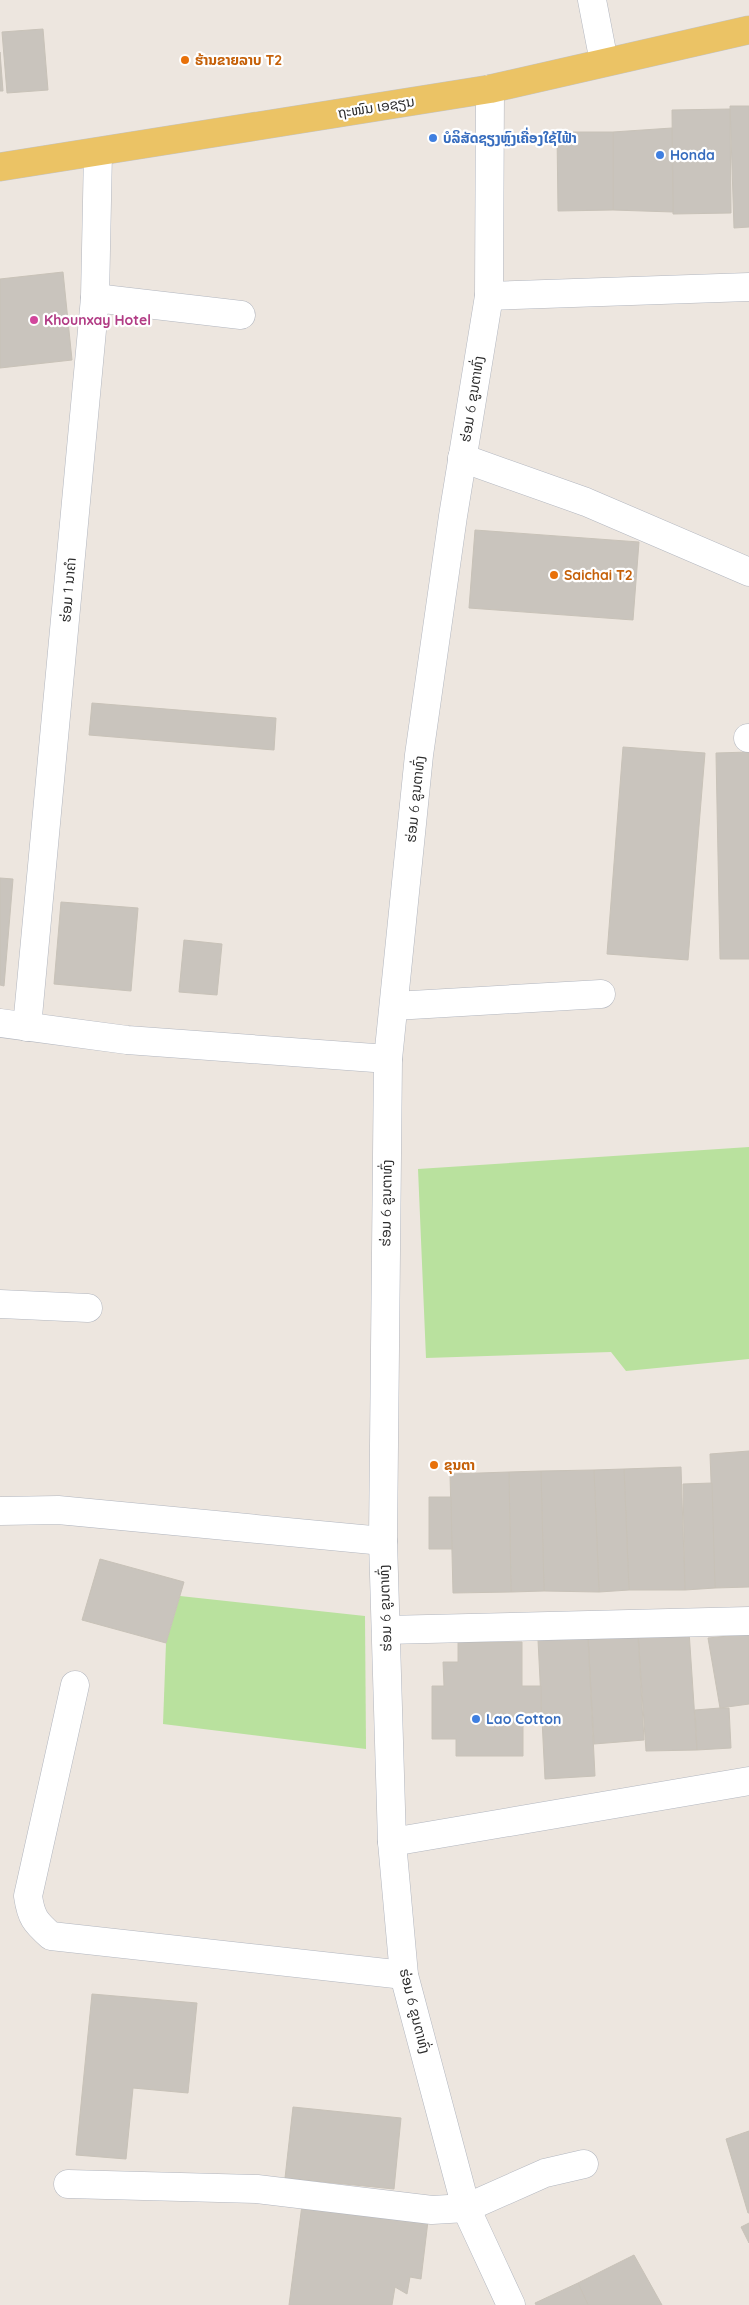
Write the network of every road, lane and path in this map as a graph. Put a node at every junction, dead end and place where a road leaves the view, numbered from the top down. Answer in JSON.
{"nodes":[{"id":1,"x":592,"y":0,"type":"edge"},
{"id":2,"x":749,"y":30,"type":"edge"},
{"id":3,"x":604,"y":62,"type":"junction"},
{"id":4,"x":490,"y":89,"type":"junction"},
{"id":5,"x":98,"y":152,"type":"junction"},
{"id":6,"x":0,"y":167,"type":"edge"},
{"id":7,"x":749,"y":287,"type":"edge"},
{"id":8,"x":489,"y":296,"type":"junction"},
{"id":9,"x":95,"y":298,"type":"junction"},
{"id":10,"x":241,"y":315,"type":"dead end"},
{"id":11,"x":462,"y":458,"type":"junction"},
{"id":12,"x":749,"y":572,"type":"edge"},
{"id":13,"x":601,"y":994,"type":"dead end"},
{"id":14,"x":394,"y":1006,"type":"junction"},
{"id":15,"x":0,"y":1023,"type":"edge"},
{"id":16,"x":27,"y":1027,"type":"junction"},
{"id":17,"x":388,"y":1059,"type":"junction"},
{"id":18,"x":0,"y":1304,"type":"edge"},
{"id":19,"x":88,"y":1308,"type":"dead end"},
{"id":20,"x":0,"y":1511,"type":"edge"},
{"id":21,"x":383,"y":1541,"type":"junction"},
{"id":22,"x":749,"y":1621,"type":"edge"},
{"id":23,"x":386,"y":1630,"type":"junction"},
{"id":24,"x":75,"y":1685,"type":"dead end"},
{"id":25,"x":749,"y":1781,"type":"edge"},
{"id":26,"x":392,"y":1842,"type":"junction"},
{"id":27,"x":404,"y":1975,"type":"junction"},
{"id":28,"x":584,"y":2164,"type":"dead end"},
{"id":29,"x":68,"y":2184,"type":"dead end"},
{"id":30,"x":466,"y":2208,"type":"junction"},
{"id":31,"x":511,"y":2305,"type":"edge"}],
"edges":[{"from":1,"to":3,"type":"street"},
{"from":2,"to":3,"type":"main road","name":"ຖະໜົນ ເອຊຽນ"},
{"from":3,"to":4,"type":"main road","name":"ຖະໜົນ ເອຊຽນ"},
{"from":4,"to":5,"type":"main road","name":"ຖະໜົນ ເອຊຽນ"},
{"from":4,"to":8,"type":"street","name":"ຮ່ອມ 6 ຂູນຕາທົ່ງ"},
{"from":5,"to":6,"type":"main road","name":"ຖະໜົນ ເອຊຽນ"},
{"from":5,"to":9,"type":"street","name":"ຮ່ອມ 1 ນາຄຳ"},
{"from":7,"to":8,"type":"street"},
{"from":8,"to":11,"type":"street","name":"ຮ່ອມ 6 ຂູນຕາທົ່ງ"},
{"from":9,"to":10,"type":"street"},
{"from":9,"to":16,"type":"street","name":"ຮ່ອມ 1 ນາຄຳ"},
{"from":11,"to":12,"type":"street"},
{"from":11,"to":14,"type":"street","name":"ຮ່ອມ 6 ຂູນຕາທົ່ງ"},
{"from":13,"to":14,"type":"street"},
{"from":14,"to":17,"type":"street","name":"ຮ່ອມ 6 ຂູນຕາທົ່ງ"},
{"from":15,"to":16,"type":"street"},
{"from":16,"to":17,"type":"street"},
{"from":17,"to":21,"type":"street","name":"ຮ່ອມ 6 ຂູນຕາທົ່ງ"},
{"from":18,"to":19,"type":"street"},
{"from":20,"to":21,"type":"street"},
{"from":21,"to":23,"type":"street","name":"ຮ່ອມ 6 ຂູນຕາທົ່ງ"},
{"from":22,"to":23,"type":"street"},
{"from":23,"to":26,"type":"street","name":"ຮ່ອມ 6 ຂູນຕາທົ່ງ"},
{"from":24,"to":27,"type":"street"},
{"from":25,"to":26,"type":"street"},
{"from":26,"to":27,"type":"street","name":"ຮ່ອມ 6 ຂູນຕາທົ່ງ"},
{"from":27,"to":30,"type":"street","name":"ຮ່ອມ 6 ຂູນຕາທົ່ງ"},
{"from":28,"to":30,"type":"street"},
{"from":29,"to":30,"type":"street"},
{"from":30,"to":31,"type":"street","name":"ຮ່ອມ 6 ຂູນຕາທົ່ງ"}]}
